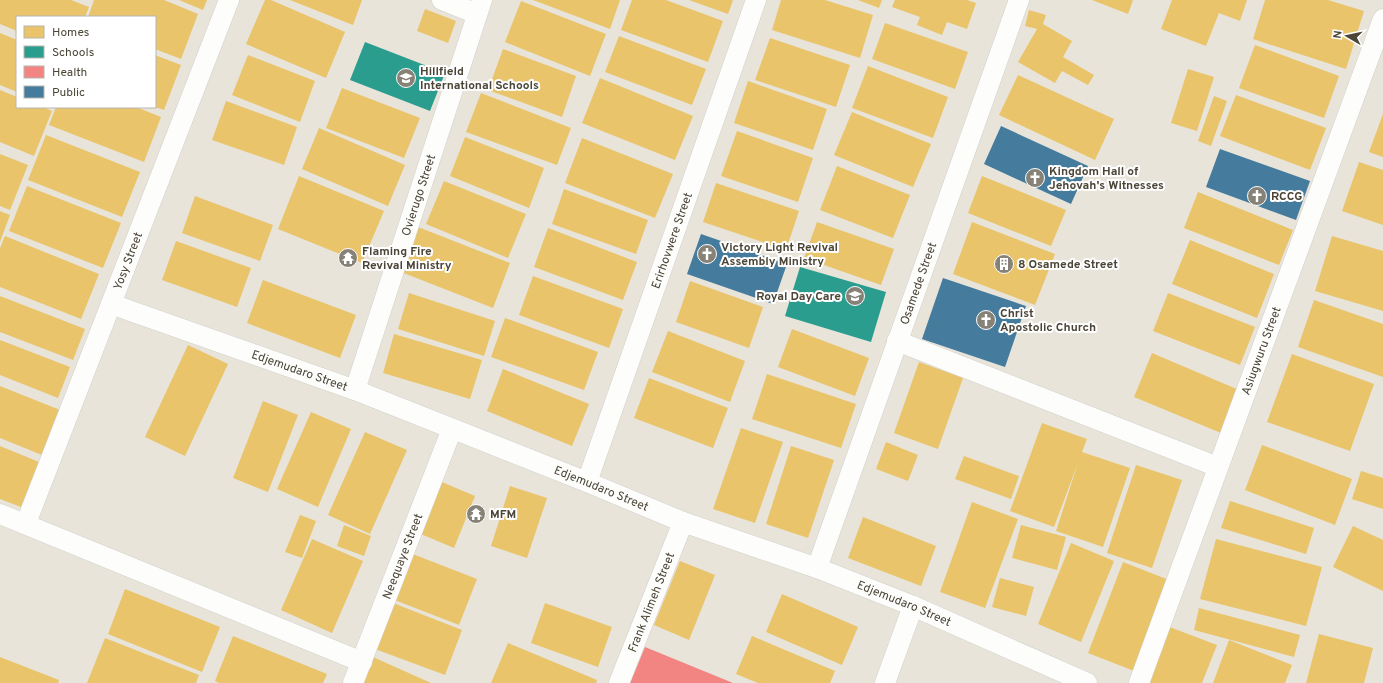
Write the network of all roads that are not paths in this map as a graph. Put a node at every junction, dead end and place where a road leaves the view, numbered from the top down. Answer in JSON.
{"nodes":[{"id":1,"x":229,"y":0,"type":"edge"},
{"id":2,"x":442,"y":0,"type":"edge"},
{"id":3,"x":756,"y":0,"type":"edge"},
{"id":4,"x":1018,"y":0,"type":"edge"},
{"id":5,"x":480,"y":7,"type":"edge"},
{"id":6,"x":1383,"y":19,"type":"edge"},
{"id":7,"x":111,"y":304,"type":"junction"},
{"id":8,"x":897,"y":341,"type":"junction"},
{"id":9,"x":355,"y":390,"type":"junction"},
{"id":10,"x":452,"y":429,"type":"junction"},
{"id":11,"x":1218,"y":467,"type":"junction"},
{"id":12,"x":587,"y":482,"type":"junction"},
{"id":13,"x":0,"y":514,"type":"edge"},
{"id":14,"x":683,"y":522,"type":"junction"},
{"id":15,"x":26,"y":523,"type":"junction"},
{"id":16,"x":817,"y":568,"type":"junction"},
{"id":17,"x":913,"y":606,"type":"junction"},
{"id":18,"x":362,"y":662,"type":"junction"},
{"id":19,"x":353,"y":683,"type":"edge"},
{"id":20,"x":619,"y":683,"type":"edge"},
{"id":21,"x":884,"y":683,"type":"edge"},
{"id":22,"x":1087,"y":683,"type":"edge"},
{"id":23,"x":1139,"y":683,"type":"edge"}],
"edges":[{"from":1,"to":7,"type":"street","name":"Yosy Street"},
{"from":2,"to":5,"type":"street"},
{"from":3,"to":12,"type":"street","name":"Erirhovwere Street"},
{"from":4,"to":8,"type":"street","name":"Osamede Street"},
{"from":5,"to":9,"type":"street","name":"Ovierugo Street"},
{"from":6,"to":11,"type":"street","name":"Asiugwuru Street"},
{"from":7,"to":9,"type":"street","name":"Edjemudaro Street"},
{"from":7,"to":15,"type":"street","name":"Yosy Street"},
{"from":8,"to":11,"type":"street"},
{"from":8,"to":16,"type":"street","name":"Osamede Street"},
{"from":9,"to":10,"type":"street","name":"Edjemudaro Street"},
{"from":10,"to":12,"type":"street","name":"Edjemudaro Street"},
{"from":10,"to":18,"type":"street","name":"Neequaye Street"},
{"from":11,"to":23,"type":"street","name":"Asiugwuru Street"},
{"from":12,"to":14,"type":"street","name":"Edjemudaro Street"},
{"from":13,"to":15,"type":"street"},
{"from":14,"to":16,"type":"street","name":"Edjemudaro Street"},
{"from":14,"to":20,"type":"street","name":"Frank Alimeh Street"},
{"from":15,"to":18,"type":"street"},
{"from":16,"to":17,"type":"street","name":"Edjemudaro Street"},
{"from":17,"to":21,"type":"street"},
{"from":17,"to":22,"type":"street","name":"Edjemudaro Street"},
{"from":18,"to":19,"type":"street","name":"Neequaye Street"}]}
